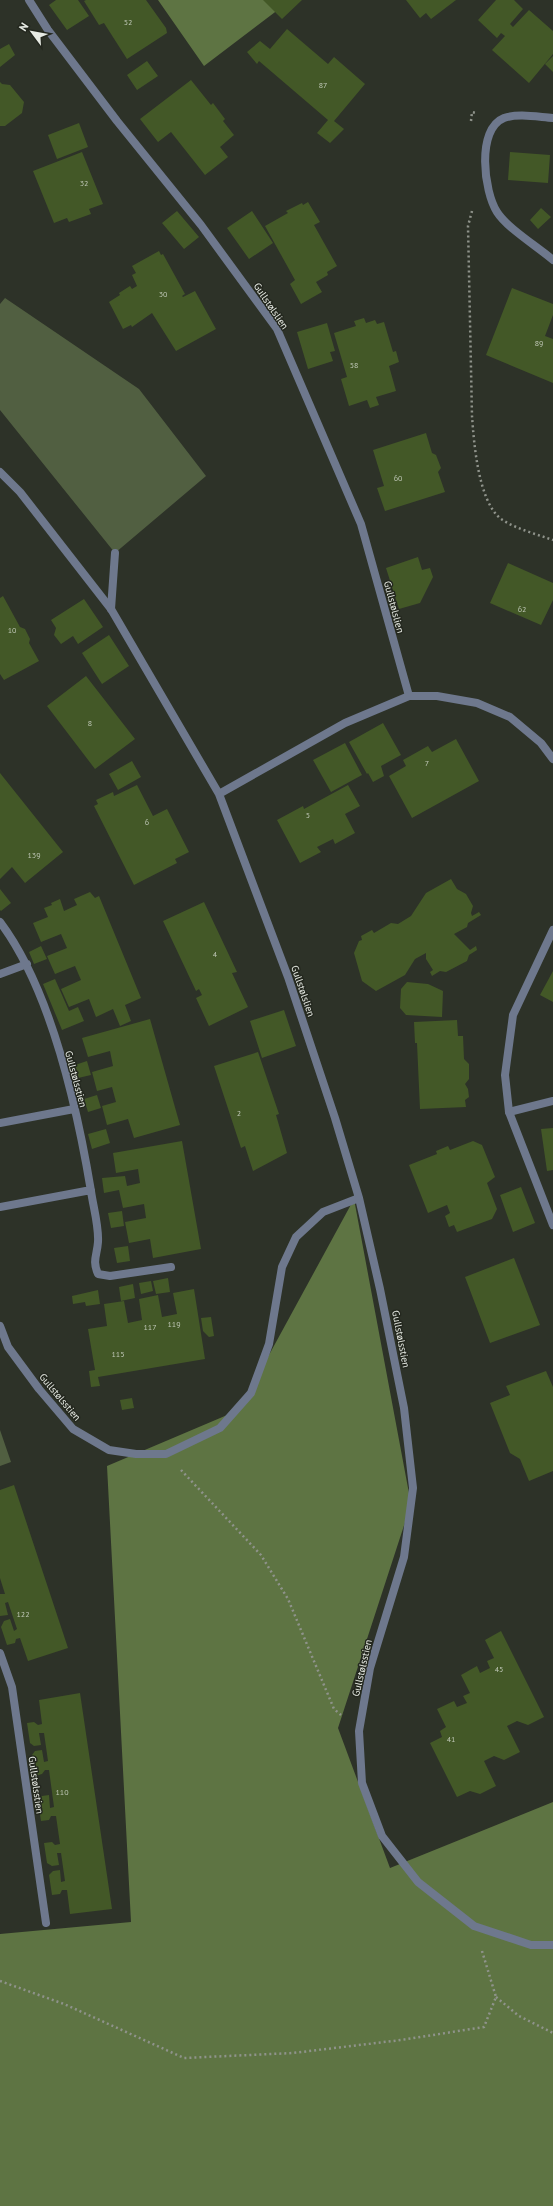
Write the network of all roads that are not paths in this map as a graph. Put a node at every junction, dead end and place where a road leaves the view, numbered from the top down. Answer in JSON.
{"nodes":[{"id":1,"x":29,"y":0,"type":"edge"},
{"id":2,"x":553,"y":118,"type":"edge"},
{"id":3,"x":553,"y":260,"type":"edge"},
{"id":4,"x":0,"y":472,"type":"edge"},
{"id":5,"x":115,"y":553,"type":"dead end"},
{"id":6,"x":111,"y":610,"type":"junction"},
{"id":7,"x":409,"y":696,"type":"junction"},
{"id":8,"x":553,"y":759,"type":"edge"},
{"id":9,"x":219,"y":794,"type":"junction"},
{"id":10,"x":0,"y":922,"type":"edge"},
{"id":11,"x":553,"y":930,"type":"edge"},
{"id":12,"x":27,"y":964,"type":"junction"},
{"id":13,"x":0,"y":974,"type":"edge"},
{"id":14,"x":553,"y":1101,"type":"edge"},
{"id":15,"x":74,"y":1109,"type":"junction"},
{"id":16,"x":509,"y":1112,"type":"junction"},
{"id":17,"x":0,"y":1123,"type":"edge"},
{"id":18,"x":91,"y":1190,"type":"junction"},
{"id":19,"x":359,"y":1198,"type":"junction"},
{"id":20,"x":0,"y":1207,"type":"edge"},
{"id":21,"x":553,"y":1225,"type":"edge"},
{"id":22,"x":171,"y":1266,"type":"dead end"},
{"id":23,"x":0,"y":1326,"type":"edge"},
{"id":24,"x":0,"y":1652,"type":"edge"},
{"id":25,"x":46,"y":1923,"type":"dead end"},
{"id":26,"x":553,"y":1945,"type":"edge"}],
"edges":[{"from":1,"to":7,"type":"street","name":"Gullstølslien"},
{"from":2,"to":3,"type":"street"},
{"from":4,"to":6,"type":"street","name":"Gullstølslien"},
{"from":5,"to":6,"type":"street"},
{"from":6,"to":9,"type":"street","name":"Gullstølslien"},
{"from":7,"to":8,"type":"street"},
{"from":7,"to":9,"type":"street"},
{"from":9,"to":19,"type":"street","name":"Gullstølslien"},
{"from":10,"to":12,"type":"street","name":"Gullstølsstien"},
{"from":11,"to":16,"type":"street"},
{"from":12,"to":13,"type":"street"},
{"from":12,"to":15,"type":"street","name":"Gullstølsstien"},
{"from":14,"to":16,"type":"street"},
{"from":15,"to":17,"type":"street"},
{"from":15,"to":18,"type":"street","name":"Gullstølsstien"},
{"from":16,"to":21,"type":"street"},
{"from":18,"to":20,"type":"street"},
{"from":18,"to":22,"type":"street","name":"Gullstølsstien"},
{"from":19,"to":23,"type":"street","name":"Gullstølsstien"},
{"from":19,"to":26,"type":"street","name":"Gullstølsstien"},
{"from":24,"to":25,"type":"street","name":"Gullstølsstien"}]}
